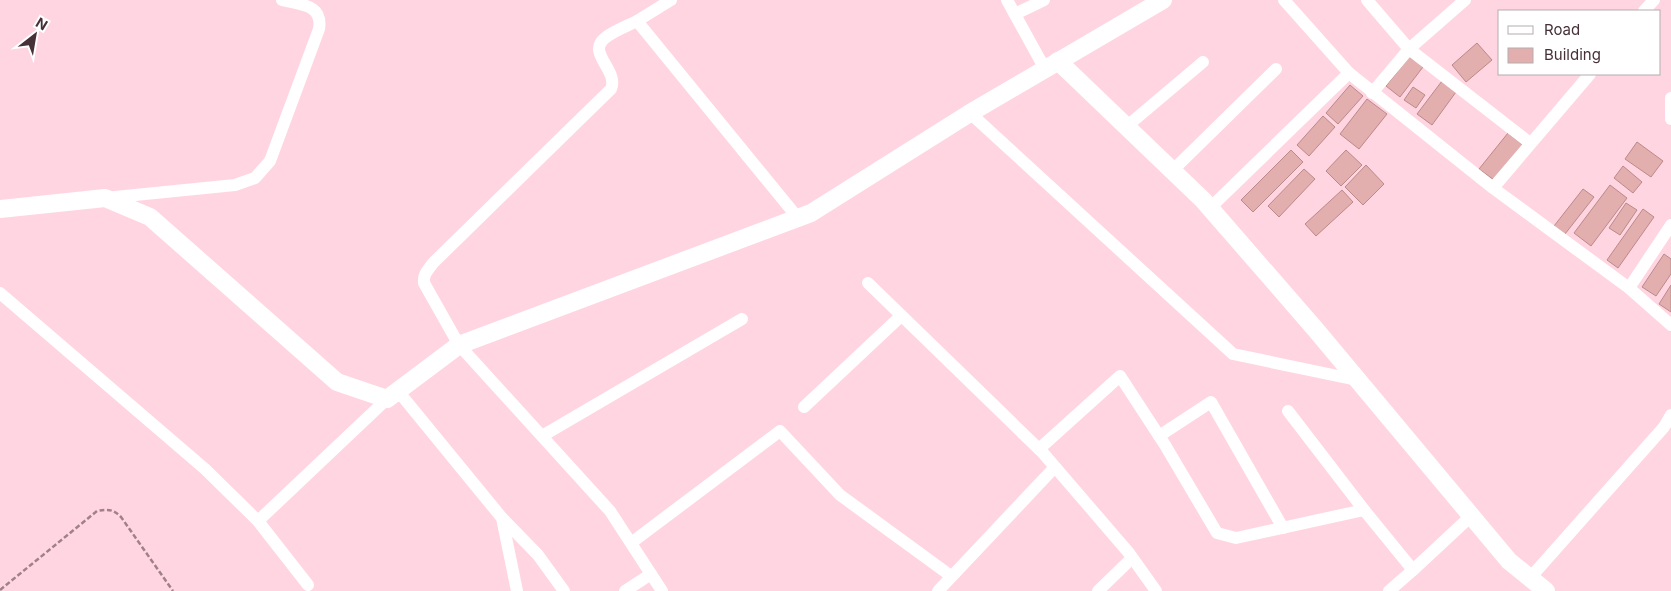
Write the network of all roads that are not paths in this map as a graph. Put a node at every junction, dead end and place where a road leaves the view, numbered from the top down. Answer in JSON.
{"nodes":[{"id":1,"x":282,"y":0,"type":"edge"},
{"id":2,"x":671,"y":0,"type":"edge"},
{"id":3,"x":1007,"y":0,"type":"edge"},
{"id":4,"x":1044,"y":0,"type":"edge"},
{"id":5,"x":1163,"y":0,"type":"edge"},
{"id":6,"x":1284,"y":0,"type":"edge"},
{"id":7,"x":1367,"y":0,"type":"edge"},
{"id":8,"x":1465,"y":0,"type":"edge"},
{"id":9,"x":1653,"y":0,"type":"edge"},
{"id":10,"x":1645,"y":10,"type":"edge"},
{"id":11,"x":1015,"y":14,"type":"junction"},
{"id":12,"x":637,"y":21,"type":"junction"},
{"id":13,"x":1409,"y":49,"type":"junction"},
{"id":14,"x":1203,"y":62,"type":"dead end"},
{"id":15,"x":1051,"y":65,"type":"junction"},
{"id":16,"x":1276,"y":69,"type":"dead end"},
{"id":17,"x":1349,"y":74,"type":"junction"},
{"id":18,"x":1589,"y":75,"type":"edge"},
{"id":19,"x":1372,"y":93,"type":"junction"},
{"id":20,"x":1671,"y":98,"type":"edge"},
{"id":21,"x":970,"y":113,"type":"junction"},
{"id":22,"x":1671,"y":119,"type":"edge"},
{"id":23,"x":1126,"y":127,"type":"junction"},
{"id":24,"x":1530,"y":144,"type":"junction"},
{"id":25,"x":1172,"y":171,"type":"junction"},
{"id":26,"x":1493,"y":188,"type":"junction"},
{"id":27,"x":105,"y":198,"type":"junction"},
{"id":28,"x":1210,"y":208,"type":"junction"},
{"id":29,"x":0,"y":210,"type":"edge"},
{"id":30,"x":798,"y":218,"type":"junction"},
{"id":31,"x":1671,"y":225,"type":"edge"},
{"id":32,"x":868,"y":283,"type":"dead end"},
{"id":33,"x":1629,"y":288,"type":"junction"},
{"id":34,"x":0,"y":293,"type":"edge"},
{"id":35,"x":901,"y":316,"type":"junction"},
{"id":36,"x":742,"y":319,"type":"dead end"},
{"id":37,"x":1671,"y":325,"type":"edge"},
{"id":38,"x":459,"y":345,"type":"junction"},
{"id":39,"x":1358,"y":380,"type":"junction"},
{"id":40,"x":393,"y":395,"type":"junction"},
{"id":41,"x":804,"y":407,"type":"dead end"},
{"id":42,"x":1288,"y":411,"type":"dead end"},
{"id":43,"x":1671,"y":415,"type":"edge"},
{"id":44,"x":542,"y":436,"type":"junction"},
{"id":45,"x":1159,"y":436,"type":"junction"},
{"id":46,"x":1039,"y":449,"type":"junction"},
{"id":47,"x":1055,"y":467,"type":"junction"},
{"id":48,"x":1364,"y":510,"type":"junction"},
{"id":49,"x":1471,"y":516,"type":"junction"},
{"id":50,"x":502,"y":518,"type":"junction"},
{"id":51,"x":258,"y":521,"type":"junction"},
{"id":52,"x":1283,"y":528,"type":"junction"},
{"id":53,"x":631,"y":543,"type":"junction"},
{"id":54,"x":1132,"y":558,"type":"junction"},
{"id":55,"x":1413,"y":570,"type":"junction"},
{"id":56,"x":651,"y":574,"type":"junction"},
{"id":57,"x":951,"y":576,"type":"junction"},
{"id":58,"x":1530,"y":578,"type":"junction"},
{"id":59,"x":308,"y":585,"type":"dead end"},
{"id":60,"x":517,"y":591,"type":"edge"},
{"id":61,"x":564,"y":591,"type":"edge"},
{"id":62,"x":625,"y":591,"type":"edge"},
{"id":63,"x":662,"y":591,"type":"edge"},
{"id":64,"x":938,"y":591,"type":"edge"},
{"id":65,"x":1098,"y":591,"type":"edge"},
{"id":66,"x":1156,"y":591,"type":"edge"},
{"id":67,"x":1389,"y":591,"type":"edge"},
{"id":68,"x":1546,"y":591,"type":"edge"}],
"edges":[{"from":1,"to":27,"type":"street"},
{"from":2,"to":12,"type":"street"},
{"from":3,"to":11,"type":"street"},
{"from":4,"to":11,"type":"street"},
{"from":5,"to":15,"type":"street"},
{"from":6,"to":17,"type":"street"},
{"from":7,"to":13,"type":"street"},
{"from":8,"to":13,"type":"street"},
{"from":9,"to":10,"type":"street"},
{"from":11,"to":15,"type":"street"},
{"from":12,"to":30,"type":"street"},
{"from":12,"to":38,"type":"street"},
{"from":13,"to":19,"type":"street"},
{"from":13,"to":24,"type":"street"},
{"from":14,"to":23,"type":"street"},
{"from":15,"to":21,"type":"street"},
{"from":15,"to":23,"type":"street"},
{"from":16,"to":25,"type":"street"},
{"from":17,"to":19,"type":"street"},
{"from":17,"to":28,"type":"street"},
{"from":18,"to":24,"type":"street"},
{"from":19,"to":26,"type":"street"},
{"from":20,"to":22,"type":"street"},
{"from":21,"to":30,"type":"street"},
{"from":21,"to":39,"type":"street"},
{"from":23,"to":25,"type":"street"},
{"from":24,"to":26,"type":"street"},
{"from":25,"to":28,"type":"street"},
{"from":26,"to":33,"type":"street"},
{"from":27,"to":29,"type":"street"},
{"from":27,"to":40,"type":"street"},
{"from":28,"to":39,"type":"street"},
{"from":30,"to":38,"type":"street"},
{"from":31,"to":33,"type":"street"},
{"from":32,"to":35,"type":"street"},
{"from":33,"to":37,"type":"street"},
{"from":34,"to":51,"type":"street"},
{"from":35,"to":41,"type":"street"},
{"from":35,"to":46,"type":"street"},
{"from":36,"to":44,"type":"street"},
{"from":38,"to":40,"type":"street"},
{"from":38,"to":44,"type":"street"},
{"from":39,"to":49,"type":"street"},
{"from":40,"to":50,"type":"street"},
{"from":40,"to":51,"type":"street"},
{"from":42,"to":48,"type":"street"},
{"from":43,"to":58,"type":"street"},
{"from":44,"to":53,"type":"street"},
{"from":45,"to":46,"type":"street"},
{"from":45,"to":52,"type":"street"},
{"from":45,"to":52,"type":"street"},
{"from":46,"to":47,"type":"street"},
{"from":47,"to":54,"type":"street"},
{"from":47,"to":57,"type":"street"},
{"from":48,"to":52,"type":"street"},
{"from":48,"to":55,"type":"street"},
{"from":49,"to":55,"type":"street"},
{"from":49,"to":58,"type":"street"},
{"from":50,"to":60,"type":"street"},
{"from":50,"to":61,"type":"street"},
{"from":51,"to":59,"type":"street"},
{"from":53,"to":56,"type":"street"},
{"from":53,"to":57,"type":"street"},
{"from":54,"to":65,"type":"street"},
{"from":54,"to":66,"type":"street"},
{"from":55,"to":67,"type":"street"},
{"from":56,"to":62,"type":"street"},
{"from":56,"to":63,"type":"street"},
{"from":57,"to":64,"type":"street"},
{"from":58,"to":68,"type":"street"}]}
